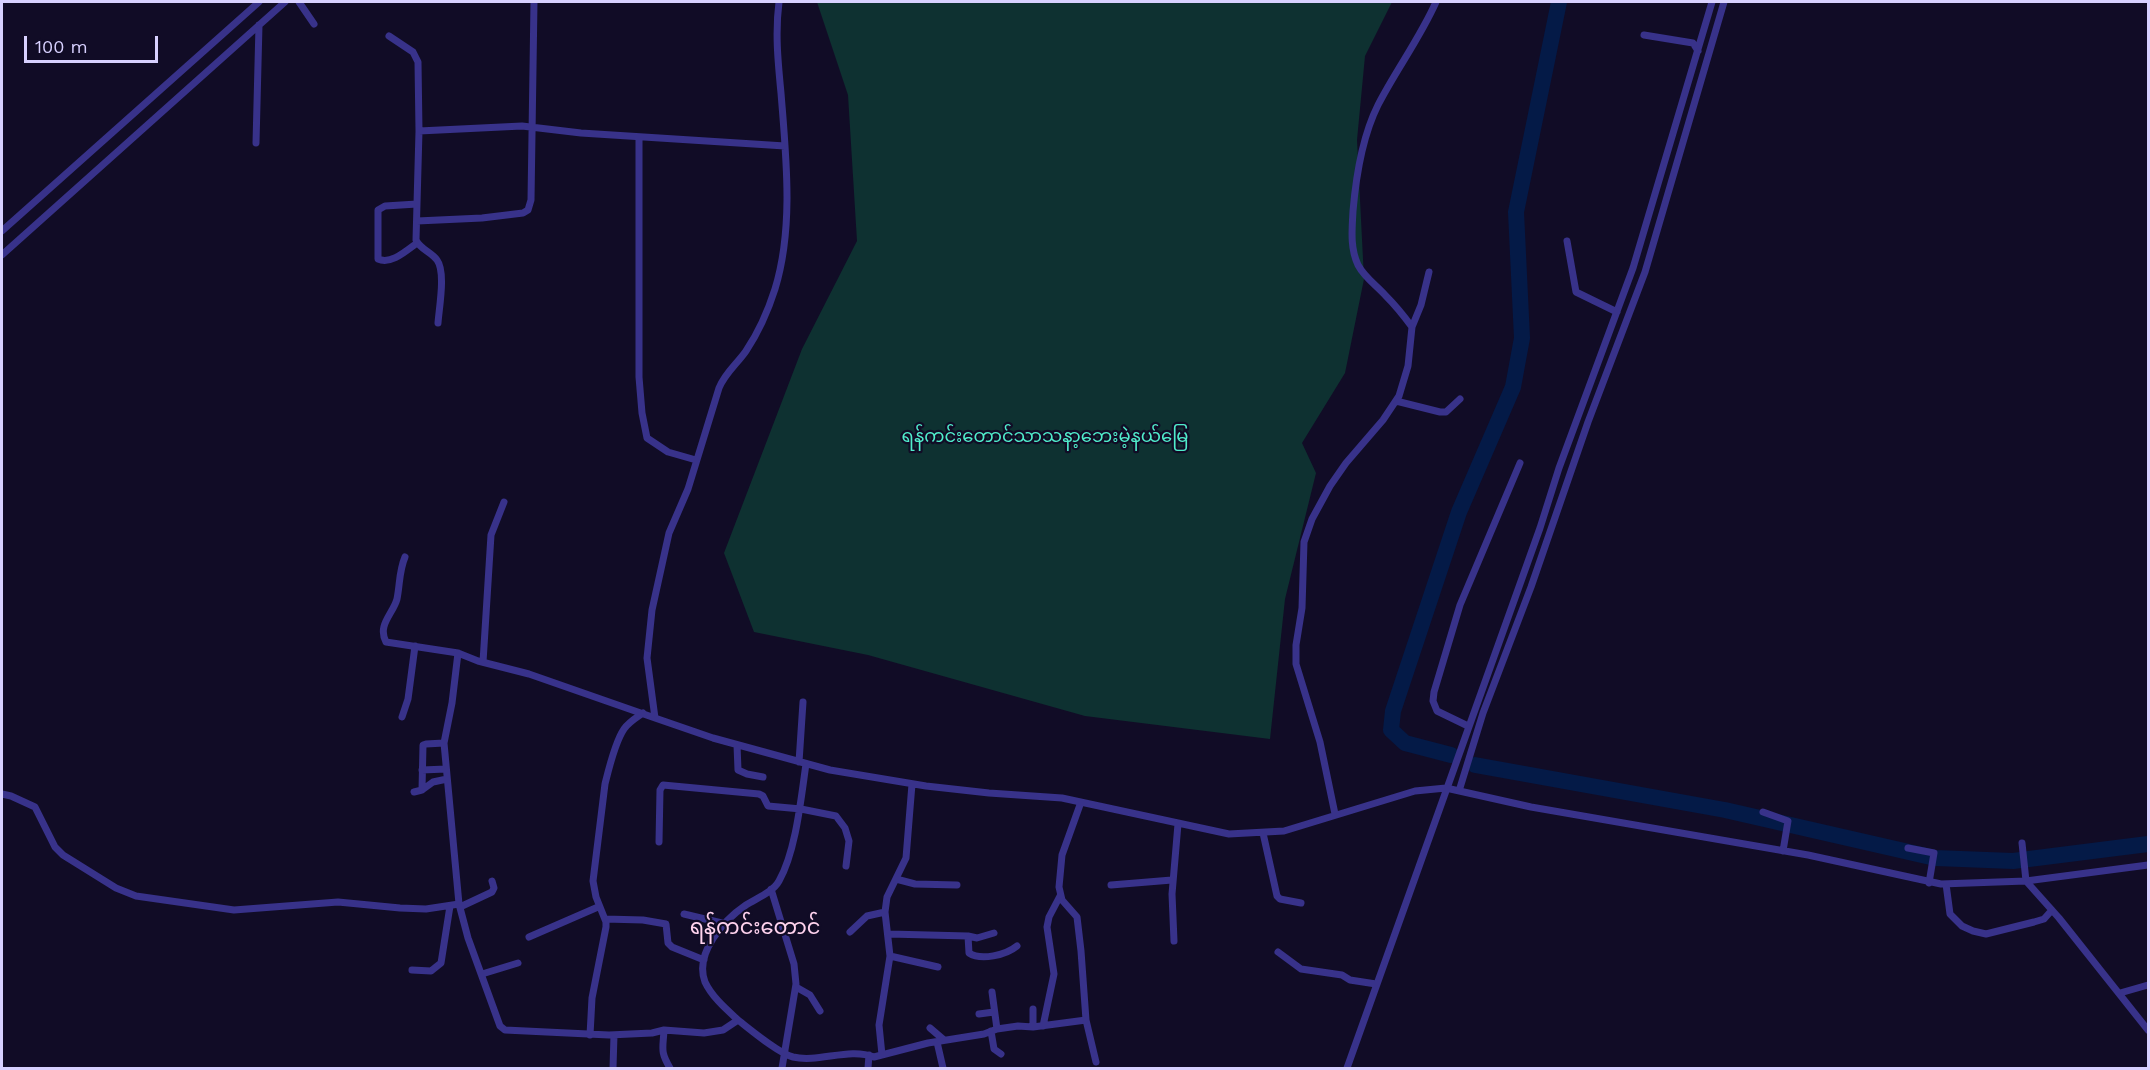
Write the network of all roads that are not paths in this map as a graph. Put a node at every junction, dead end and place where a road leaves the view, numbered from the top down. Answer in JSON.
{"nodes":[{"id":1,"x":259,"y":2,"type":"edge"},
{"id":2,"x":285,"y":2,"type":"edge"},
{"id":3,"x":299,"y":2,"type":"edge"},
{"id":4,"x":534,"y":2,"type":"edge"},
{"id":5,"x":778,"y":2,"type":"edge"},
{"id":6,"x":1436,"y":2,"type":"edge"},
{"id":7,"x":1712,"y":2,"type":"edge"},
{"id":8,"x":1724,"y":2,"type":"edge"},
{"id":9,"x":314,"y":24,"type":"dead end"},
{"id":10,"x":259,"y":25,"type":"junction"},
{"id":11,"x":1644,"y":35,"type":"dead end"},
{"id":12,"x":389,"y":36,"type":"dead end"},
{"id":13,"x":1698,"y":51,"type":"junction"},
{"id":14,"x":531,"y":127,"type":"junction"},
{"id":15,"x":419,"y":131,"type":"junction"},
{"id":16,"x":639,"y":137,"type":"junction"},
{"id":17,"x":256,"y":144,"type":"dead end"},
{"id":18,"x":785,"y":146,"type":"junction"},
{"id":19,"x":417,"y":204,"type":"junction"},
{"id":20,"x":417,"y":221,"type":"junction"},
{"id":21,"x":2,"y":231,"type":"edge"},
{"id":22,"x":1567,"y":241,"type":"dead end"},
{"id":23,"x":417,"y":243,"type":"junction"},
{"id":24,"x":2,"y":255,"type":"edge"},
{"id":25,"x":1429,"y":272,"type":"dead end"},
{"id":26,"x":1617,"y":312,"type":"junction"},
{"id":27,"x":438,"y":323,"type":"dead end"},
{"id":28,"x":1412,"y":327,"type":"junction"},
{"id":29,"x":1608,"y":353,"type":"junction"},
{"id":30,"x":1460,"y":399,"type":"dead end"},
{"id":31,"x":1396,"y":401,"type":"junction"},
{"id":32,"x":696,"y":460,"type":"junction"},
{"id":33,"x":1520,"y":463,"type":"dead end"},
{"id":34,"x":504,"y":502,"type":"dead end"},
{"id":35,"x":405,"y":557,"type":"dead end"},
{"id":36,"x":415,"y":646,"type":"junction"},
{"id":37,"x":458,"y":653,"type":"junction"},
{"id":38,"x":483,"y":662,"type":"junction"},
{"id":39,"x":803,"y":702,"type":"dead end"},
{"id":40,"x":643,"y":713,"type":"junction"},
{"id":41,"x":402,"y":717,"type":"dead end"},
{"id":42,"x":655,"y":718,"type":"junction"},
{"id":43,"x":1468,"y":726,"type":"junction"},
{"id":44,"x":444,"y":743,"type":"junction"},
{"id":45,"x":737,"y":745,"type":"junction"},
{"id":46,"x":803,"y":763,"type":"junction"},
{"id":47,"x":446,"y":769,"type":"junction"},
{"id":48,"x":422,"y":770,"type":"junction"},
{"id":49,"x":763,"y":777,"type":"dead end"},
{"id":50,"x":447,"y":779,"type":"junction"},
{"id":51,"x":912,"y":784,"type":"junction"},
{"id":52,"x":1447,"y":788,"type":"junction"},
{"id":53,"x":422,"y":790,"type":"junction"},
{"id":54,"x":1458,"y":791,"type":"junction"},
{"id":55,"x":414,"y":792,"type":"dead end"},
{"id":56,"x":2,"y":794,"type":"edge"},
{"id":57,"x":1081,"y":802,"type":"junction"},
{"id":58,"x":801,"y":809,"type":"junction"},
{"id":59,"x":1763,"y":812,"type":"dead end"},
{"id":60,"x":1335,"y":814,"type":"junction"},
{"id":61,"x":1178,"y":824,"type":"junction"},
{"id":62,"x":1263,"y":833,"type":"junction"},
{"id":63,"x":659,"y":842,"type":"dead end"},
{"id":64,"x":2022,"y":843,"type":"dead end"},
{"id":65,"x":1908,"y":848,"type":"dead end"},
{"id":66,"x":1783,"y":851,"type":"junction"},
{"id":67,"x":2148,"y":865,"type":"edge"},
{"id":68,"x":846,"y":866,"type":"dead end"},
{"id":69,"x":896,"y":879,"type":"junction"},
{"id":70,"x":1172,"y":880,"type":"junction"},
{"id":71,"x":492,"y":881,"type":"dead end"},
{"id":72,"x":1929,"y":882,"type":"junction"},
{"id":73,"x":2026,"y":882,"type":"junction"},
{"id":74,"x":1946,"y":884,"type":"junction"},
{"id":75,"x":957,"y":885,"type":"dead end"},
{"id":76,"x":1111,"y":885,"type":"dead end"},
{"id":77,"x":771,"y":889,"type":"junction"},
{"id":78,"x":1060,"y":896,"type":"junction"},
{"id":79,"x":1301,"y":903,"type":"dead end"},
{"id":80,"x":460,"y":905,"type":"junction"},
{"id":81,"x":450,"y":906,"type":"junction"},
{"id":82,"x":598,"y":907,"type":"junction"},
{"id":83,"x":2052,"y":910,"type":"junction"},
{"id":84,"x":885,"y":912,"type":"junction"},
{"id":85,"x":684,"y":914,"type":"dead end"},
{"id":86,"x":605,"y":919,"type":"junction"},
{"id":87,"x":726,"y":924,"type":"junction"},
{"id":88,"x":850,"y":932,"type":"dead end"},
{"id":89,"x":994,"y":933,"type":"dead end"},
{"id":90,"x":889,"y":934,"type":"junction"},
{"id":91,"x":968,"y":936,"type":"junction"},
{"id":92,"x":529,"y":937,"type":"dead end"},
{"id":93,"x":1174,"y":940,"type":"dead end"},
{"id":94,"x":1017,"y":945,"type":"dead end"},
{"id":95,"x":1278,"y":952,"type":"dead end"},
{"id":96,"x":890,"y":957,"type":"junction"},
{"id":97,"x":704,"y":960,"type":"junction"},
{"id":98,"x":518,"y":963,"type":"dead end"},
{"id":99,"x":938,"y":967,"type":"dead end"},
{"id":100,"x":412,"y":970,"type":"dead end"},
{"id":101,"x":482,"y":974,"type":"junction"},
{"id":102,"x":1376,"y":984,"type":"junction"},
{"id":103,"x":2148,"y":985,"type":"edge"},
{"id":104,"x":796,"y":987,"type":"junction"},
{"id":105,"x":992,"y":992,"type":"dead end"},
{"id":106,"x":2120,"y":993,"type":"junction"},
{"id":107,"x":1033,"y":1009,"type":"dead end"},
{"id":108,"x":820,"y":1011,"type":"dead end"},
{"id":109,"x":994,"y":1011,"type":"junction"},
{"id":110,"x":980,"y":1014,"type":"dead end"},
{"id":111,"x":738,"y":1020,"type":"junction"},
{"id":112,"x":1086,"y":1020,"type":"junction"},
{"id":113,"x":1043,"y":1026,"type":"junction"},
{"id":114,"x":1033,"y":1027,"type":"junction"},
{"id":115,"x":930,"y":1028,"type":"dead end"},
{"id":116,"x":664,"y":1030,"type":"junction"},
{"id":117,"x":994,"y":1030,"type":"junction"},
{"id":118,"x":2148,"y":1030,"type":"edge"},
{"id":119,"x":590,"y":1035,"type":"junction"},
{"id":120,"x":614,"y":1035,"type":"junction"},
{"id":121,"x":940,"y":1041,"type":"junction"},
{"id":122,"x":785,"y":1053,"type":"junction"},
{"id":123,"x":1001,"y":1054,"type":"dead end"},
{"id":124,"x":869,"y":1055,"type":"junction"},
{"id":125,"x":882,"y":1055,"type":"junction"},
{"id":126,"x":1096,"y":1062,"type":"dead end"},
{"id":127,"x":613,"y":1068,"type":"edge"},
{"id":128,"x":670,"y":1068,"type":"edge"},
{"id":129,"x":782,"y":1068,"type":"edge"},
{"id":130,"x":868,"y":1068,"type":"edge"},
{"id":131,"x":943,"y":1068,"type":"edge"},
{"id":132,"x":1347,"y":1068,"type":"edge"}],
"edges":[{"from":1,"to":21,"type":"street"},
{"from":2,"to":10,"type":"street"},
{"from":3,"to":9,"type":"street"},
{"from":4,"to":14,"type":"street"},
{"from":5,"to":18,"type":"street"},
{"from":6,"to":28,"type":"street"},
{"from":7,"to":13,"type":"street"},
{"from":8,"to":29,"type":"street"},
{"from":10,"to":17,"type":"street"},
{"from":10,"to":24,"type":"street"},
{"from":11,"to":13,"type":"street"},
{"from":12,"to":15,"type":"street"},
{"from":13,"to":26,"type":"street"},
{"from":14,"to":15,"type":"street"},
{"from":14,"to":16,"type":"street"},
{"from":14,"to":20,"type":"street"},
{"from":15,"to":19,"type":"street"},
{"from":16,"to":18,"type":"street"},
{"from":16,"to":32,"type":"street"},
{"from":18,"to":32,"type":"street"},
{"from":19,"to":20,"type":"street"},
{"from":19,"to":23,"type":"street"},
{"from":20,"to":23,"type":"street"},
{"from":22,"to":26,"type":"street"},
{"from":23,"to":27,"type":"street"},
{"from":25,"to":28,"type":"street"},
{"from":26,"to":29,"type":"street"},
{"from":28,"to":31,"type":"street"},
{"from":29,"to":43,"type":"street"},
{"from":29,"to":54,"type":"street"},
{"from":30,"to":31,"type":"street"},
{"from":31,"to":60,"type":"street"},
{"from":32,"to":42,"type":"street"},
{"from":33,"to":43,"type":"street"},
{"from":34,"to":38,"type":"street"},
{"from":35,"to":36,"type":"street"},
{"from":36,"to":37,"type":"street"},
{"from":36,"to":41,"type":"street"},
{"from":37,"to":38,"type":"street"},
{"from":37,"to":44,"type":"street"},
{"from":38,"to":40,"type":"street"},
{"from":39,"to":46,"type":"street"},
{"from":40,"to":42,"type":"street"},
{"from":40,"to":82,"type":"street"},
{"from":42,"to":45,"type":"street"},
{"from":43,"to":52,"type":"street"},
{"from":44,"to":47,"type":"street"},
{"from":44,"to":48,"type":"street"},
{"from":45,"to":46,"type":"street"},
{"from":45,"to":49,"type":"street"},
{"from":46,"to":51,"type":"street"},
{"from":46,"to":58,"type":"street"},
{"from":47,"to":48,"type":"street"},
{"from":47,"to":50,"type":"street"},
{"from":48,"to":53,"type":"street"},
{"from":50,"to":53,"type":"street"},
{"from":50,"to":80,"type":"street"},
{"from":51,"to":57,"type":"street"},
{"from":51,"to":69,"type":"street"},
{"from":52,"to":54,"type":"street"},
{"from":52,"to":60,"type":"street"},
{"from":52,"to":102,"type":"street"},
{"from":53,"to":55,"type":"street"},
{"from":54,"to":66,"type":"street"},
{"from":56,"to":81,"type":"street"},
{"from":57,"to":61,"type":"street"},
{"from":57,"to":78,"type":"street"},
{"from":58,"to":63,"type":"street"},
{"from":58,"to":68,"type":"street"},
{"from":58,"to":77,"type":"street"},
{"from":59,"to":66,"type":"street"},
{"from":60,"to":62,"type":"street"},
{"from":61,"to":62,"type":"street"},
{"from":61,"to":70,"type":"street"},
{"from":62,"to":79,"type":"street"},
{"from":64,"to":73,"type":"street"},
{"from":65,"to":72,"type":"street"},
{"from":66,"to":72,"type":"street"},
{"from":67,"to":73,"type":"street"},
{"from":69,"to":75,"type":"street"},
{"from":69,"to":84,"type":"street"},
{"from":70,"to":76,"type":"street"},
{"from":70,"to":93,"type":"street"},
{"from":71,"to":80,"type":"street"},
{"from":72,"to":74,"type":"street"},
{"from":73,"to":74,"type":"street"},
{"from":73,"to":83,"type":"street"},
{"from":74,"to":83,"type":"street"},
{"from":77,"to":87,"type":"street"},
{"from":77,"to":104,"type":"street"},
{"from":78,"to":112,"type":"street"},
{"from":78,"to":113,"type":"street"},
{"from":80,"to":81,"type":"street"},
{"from":80,"to":101,"type":"street"},
{"from":81,"to":100,"type":"street"},
{"from":82,"to":86,"type":"street"},
{"from":82,"to":92,"type":"street"},
{"from":83,"to":106,"type":"street"},
{"from":84,"to":88,"type":"street"},
{"from":84,"to":90,"type":"street"},
{"from":85,"to":87,"type":"street"},
{"from":86,"to":97,"type":"street"},
{"from":86,"to":119,"type":"street"},
{"from":87,"to":97,"type":"street"},
{"from":89,"to":91,"type":"street"},
{"from":90,"to":91,"type":"street"},
{"from":90,"to":96,"type":"street"},
{"from":91,"to":94,"type":"street"},
{"from":95,"to":102,"type":"street"},
{"from":96,"to":99,"type":"street"},
{"from":96,"to":125,"type":"street"},
{"from":97,"to":111,"type":"street"},
{"from":98,"to":101,"type":"street"},
{"from":101,"to":119,"type":"street"},
{"from":102,"to":132,"type":"street"},
{"from":103,"to":106,"type":"street"},
{"from":104,"to":108,"type":"street"},
{"from":104,"to":122,"type":"street"},
{"from":105,"to":109,"type":"street"},
{"from":106,"to":118,"type":"street"},
{"from":107,"to":114,"type":"street"},
{"from":109,"to":110,"type":"street"},
{"from":109,"to":117,"type":"street"},
{"from":111,"to":116,"type":"street"},
{"from":111,"to":122,"type":"street"},
{"from":112,"to":113,"type":"street"},
{"from":112,"to":126,"type":"street"},
{"from":113,"to":114,"type":"street"},
{"from":114,"to":117,"type":"street"},
{"from":115,"to":121,"type":"street"},
{"from":116,"to":120,"type":"street"},
{"from":116,"to":128,"type":"street"},
{"from":117,"to":121,"type":"street"},
{"from":117,"to":123,"type":"street"},
{"from":119,"to":120,"type":"street"},
{"from":120,"to":127,"type":"street"},
{"from":121,"to":125,"type":"street"},
{"from":121,"to":131,"type":"street"},
{"from":122,"to":124,"type":"street"},
{"from":122,"to":129,"type":"street"},
{"from":124,"to":125,"type":"street"},
{"from":124,"to":130,"type":"street"}]}
